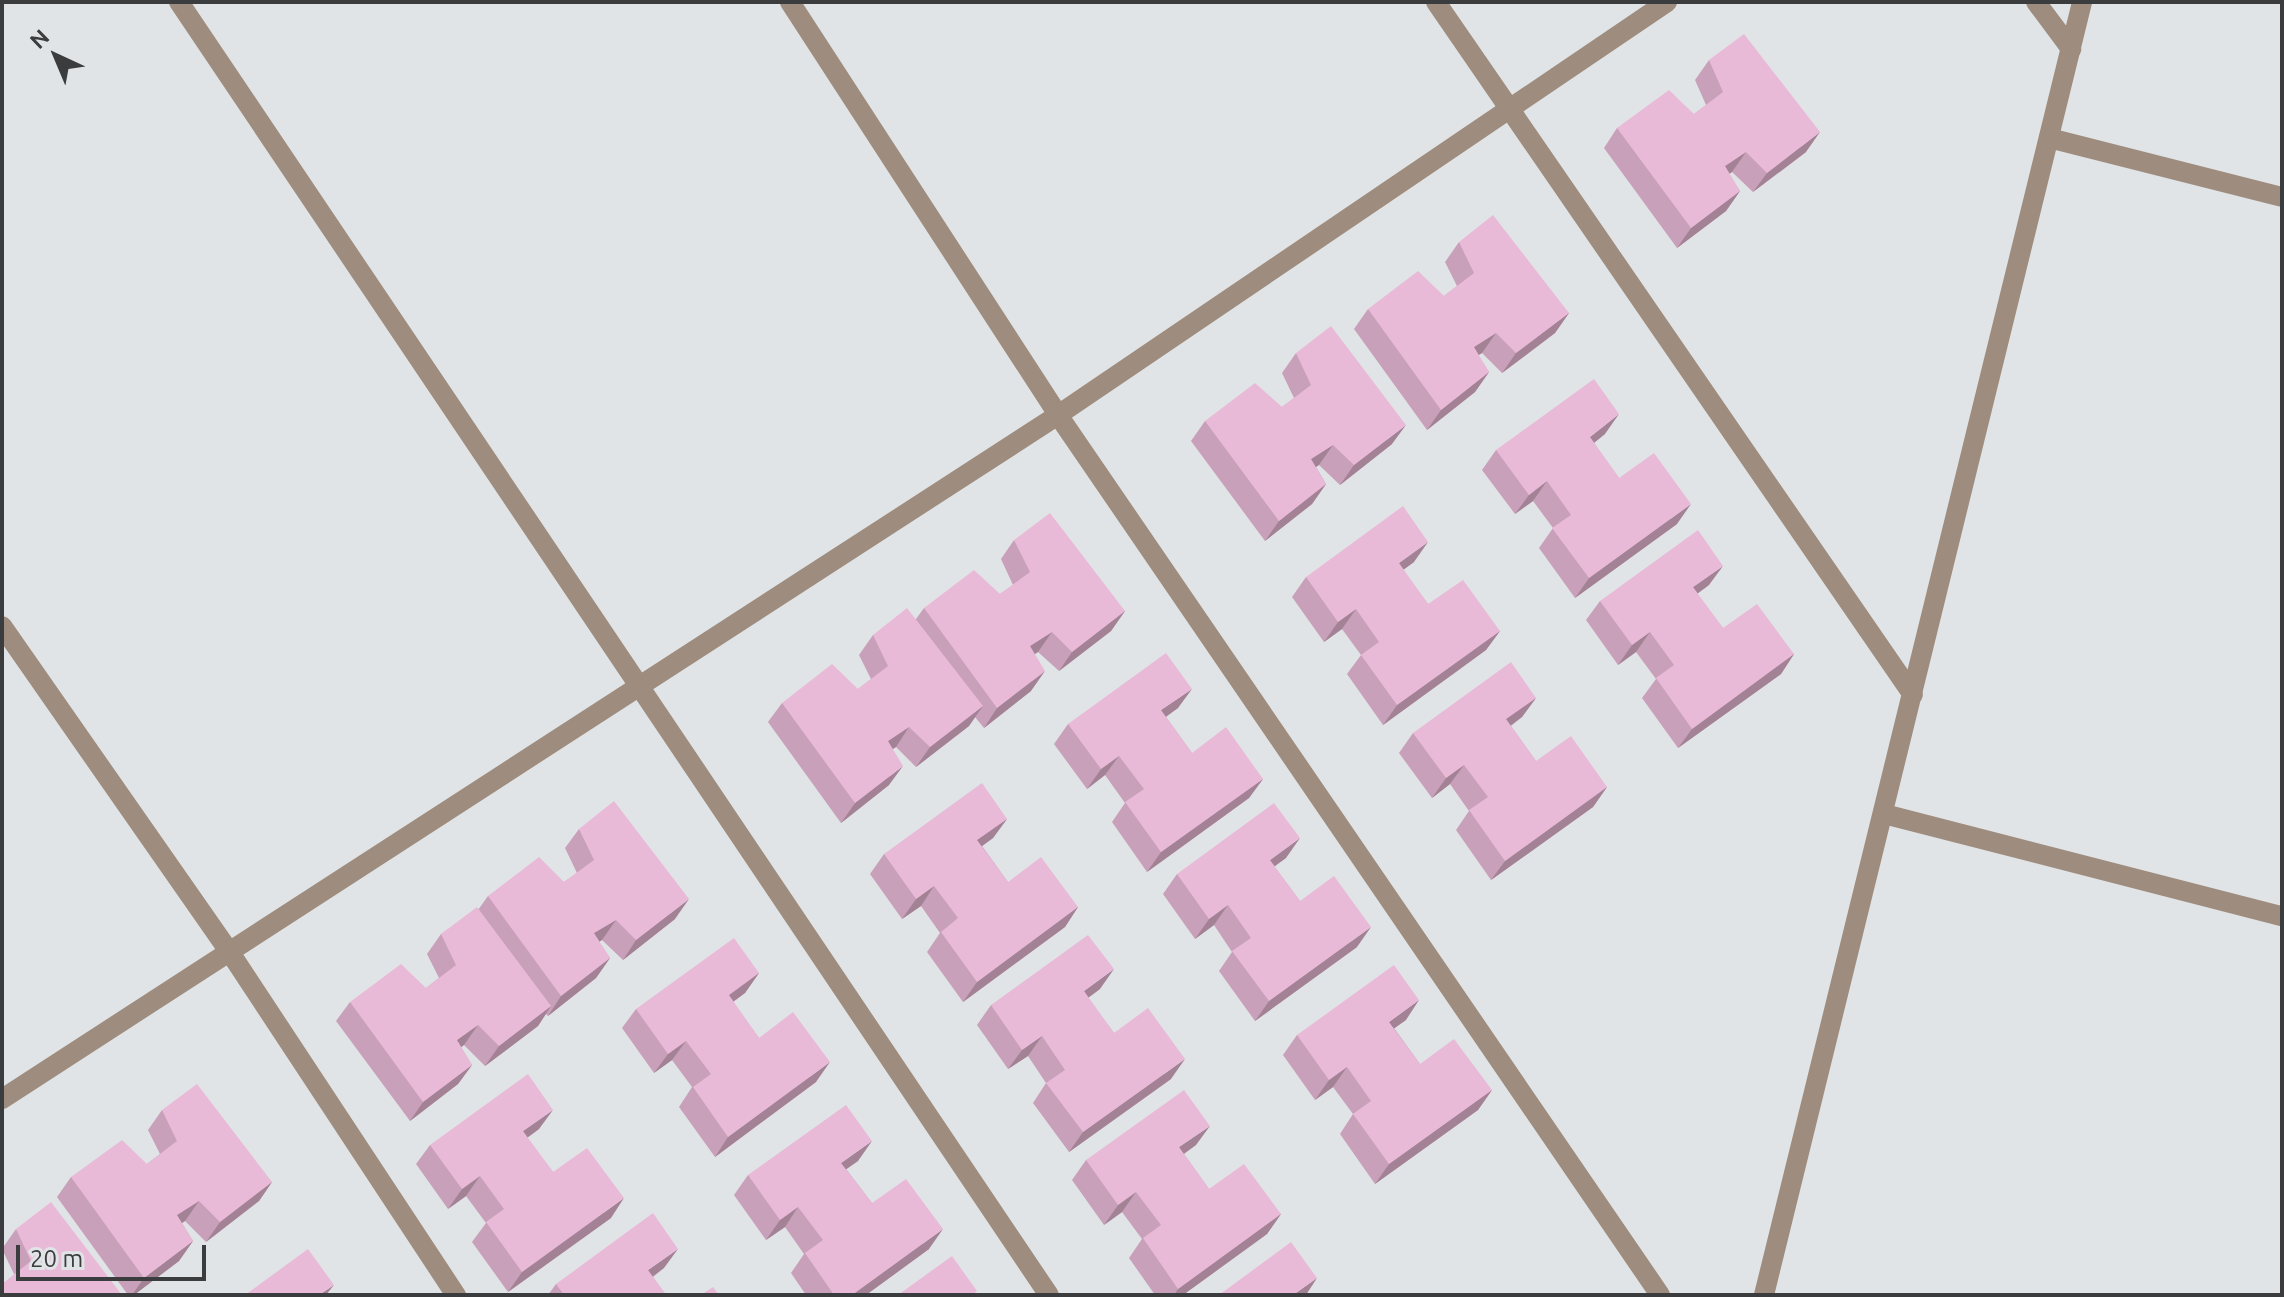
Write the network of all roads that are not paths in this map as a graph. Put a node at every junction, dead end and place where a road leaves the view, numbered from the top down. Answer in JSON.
{"nodes":[{"id":1,"x":179,"y":2,"type":"edge"},
{"id":2,"x":790,"y":2,"type":"edge"},
{"id":3,"x":1436,"y":2,"type":"edge"},
{"id":4,"x":1667,"y":2,"type":"edge"},
{"id":5,"x":2036,"y":2,"type":"edge"},
{"id":6,"x":2082,"y":2,"type":"edge"},
{"id":7,"x":2071,"y":49,"type":"junction"},
{"id":8,"x":1509,"y":108,"type":"junction"},
{"id":9,"x":2049,"y":138,"type":"junction"},
{"id":10,"x":2282,"y":197,"type":"edge"},
{"id":11,"x":1058,"y":415,"type":"junction"},
{"id":12,"x":2,"y":626,"type":"edge"},
{"id":13,"x":639,"y":691,"type":"junction"},
{"id":14,"x":1913,"y":695,"type":"junction"},
{"id":15,"x":1884,"y":814,"type":"junction"},
{"id":16,"x":2282,"y":916,"type":"edge"},
{"id":17,"x":231,"y":954,"type":"junction"},
{"id":18,"x":2,"y":1099,"type":"edge"},
{"id":19,"x":456,"y":1295,"type":"edge"},
{"id":20,"x":1049,"y":1295,"type":"edge"},
{"id":21,"x":1660,"y":1295,"type":"edge"},
{"id":22,"x":1764,"y":1295,"type":"edge"}],
"edges":[{"from":1,"to":13,"type":"street"},
{"from":2,"to":11,"type":"street"},
{"from":3,"to":8,"type":"street"},
{"from":4,"to":8,"type":"street"},
{"from":5,"to":7,"type":"street"},
{"from":6,"to":7,"type":"street"},
{"from":7,"to":9,"type":"street"},
{"from":8,"to":11,"type":"street"},
{"from":8,"to":14,"type":"street"},
{"from":9,"to":10,"type":"street"},
{"from":9,"to":14,"type":"street"},
{"from":11,"to":13,"type":"street"},
{"from":11,"to":21,"type":"street"},
{"from":12,"to":17,"type":"street"},
{"from":13,"to":17,"type":"street"},
{"from":13,"to":20,"type":"street"},
{"from":14,"to":15,"type":"street"},
{"from":15,"to":16,"type":"street"},
{"from":15,"to":22,"type":"street"},
{"from":17,"to":18,"type":"street"},
{"from":17,"to":19,"type":"street"}]}
